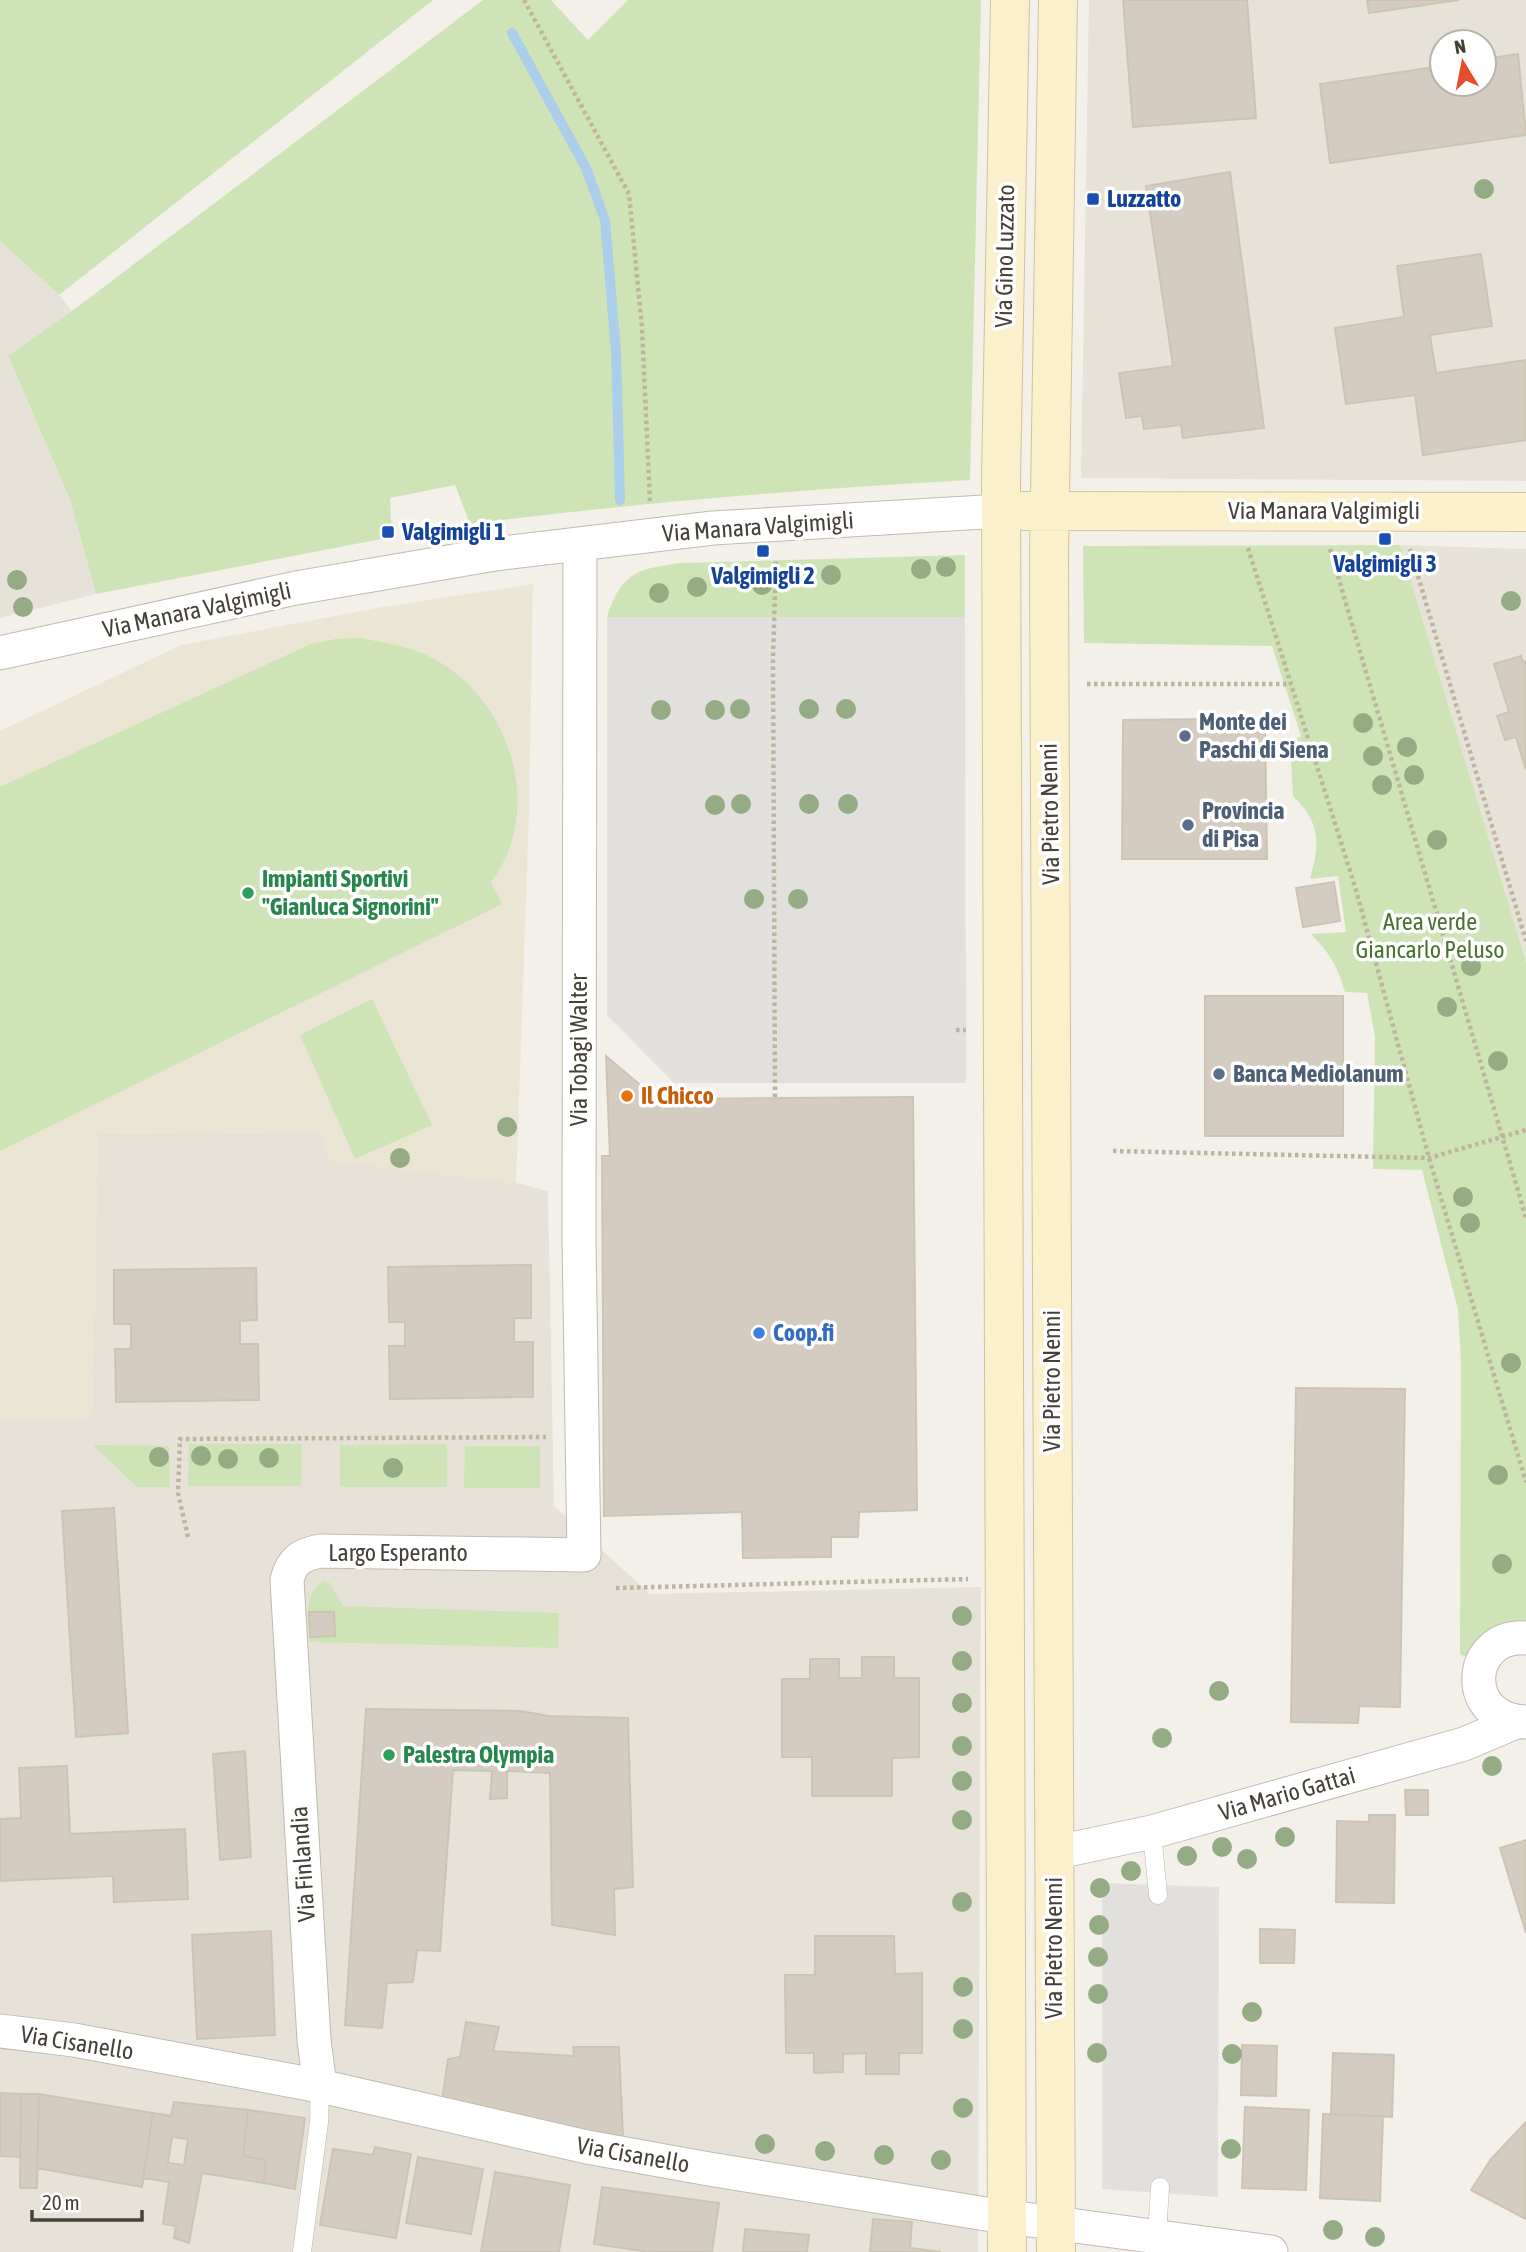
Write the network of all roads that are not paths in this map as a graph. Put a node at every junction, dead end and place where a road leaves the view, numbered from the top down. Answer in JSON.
{"nodes":[{"id":1,"x":1010,"y":0,"type":"edge"},
{"id":2,"x":1058,"y":0,"type":"edge"},
{"id":3,"x":1049,"y":510,"type":"junction"},
{"id":4,"x":1001,"y":511,"type":"junction"},
{"id":5,"x":1526,"y":512,"type":"edge"},
{"id":6,"x":580,"y":544,"type":"junction"},
{"id":7,"x":0,"y":653,"type":"edge"},
{"id":8,"x":584,"y":1555,"type":"joint"},
{"id":9,"x":1526,"y":1638,"type":"edge"},
{"id":10,"x":290,"y":1641,"type":"joint"},
{"id":11,"x":1521,"y":1722,"type":"edge"},
{"id":12,"x":1152,"y":1832,"type":"junction"},
{"id":13,"x":1053,"y":1853,"type":"junction"},
{"id":14,"x":1158,"y":1895,"type":"dead end"},
{"id":15,"x":0,"y":2031,"type":"edge"},
{"id":16,"x":320,"y":2086,"type":"junction"},
{"id":17,"x":1160,"y":2187,"type":"dead end"},
{"id":18,"x":1007,"y":2235,"type":"edge"},
{"id":19,"x":1157,"y":2236,"type":"junction"},
{"id":20,"x":1056,"y":2238,"type":"edge"},
{"id":21,"x":302,"y":2252,"type":"edge"},
{"id":22,"x":1271,"y":2252,"type":"edge"}],
"edges":[{"from":1,"to":4,"type":"main road","name":"Via Gino Luzzato"},
{"from":2,"to":3,"type":"main road","name":"Via Gino Luzzato"},
{"from":3,"to":4,"type":"main road","name":"Via Manara Valgimigli"},
{"from":3,"to":5,"type":"main road","name":"Via Manara Valgimigli"},
{"from":3,"to":13,"type":"main road","name":"Via Pietro Nenni"},
{"from":4,"to":6,"type":"street","name":"Via Manara Valgimigli"},
{"from":4,"to":18,"type":"main road","name":"Via Pietro Nenni"},
{"from":6,"to":7,"type":"street","name":"Via Manara Valgimigli"},
{"from":6,"to":8,"type":"street","name":"Via Tobagi Walter"},
{"from":8,"to":10,"type":"street","name":"Largo Esperanto"},
{"from":9,"to":11,"type":"street"},
{"from":10,"to":16,"type":"street","name":"Via Finlandia"},
{"from":11,"to":12,"type":"street","name":"Via Mario Gattai"},
{"from":12,"to":13,"type":"street","name":"Via Mario Gattai"},
{"from":12,"to":14,"type":"lane"},
{"from":13,"to":20,"type":"main road","name":"Via Pietro Nenni"},
{"from":15,"to":16,"type":"street","name":"Via Cisanello"},
{"from":16,"to":18,"type":"street","name":"Via Cisanello"},
{"from":16,"to":21,"type":"lane"},
{"from":17,"to":19,"type":"lane"},
{"from":18,"to":20,"type":"street","name":"Via Cisanello"},
{"from":19,"to":20,"type":"street","name":"Via Cisanello"},
{"from":19,"to":22,"type":"street","name":"Via Cisanello"}]}
